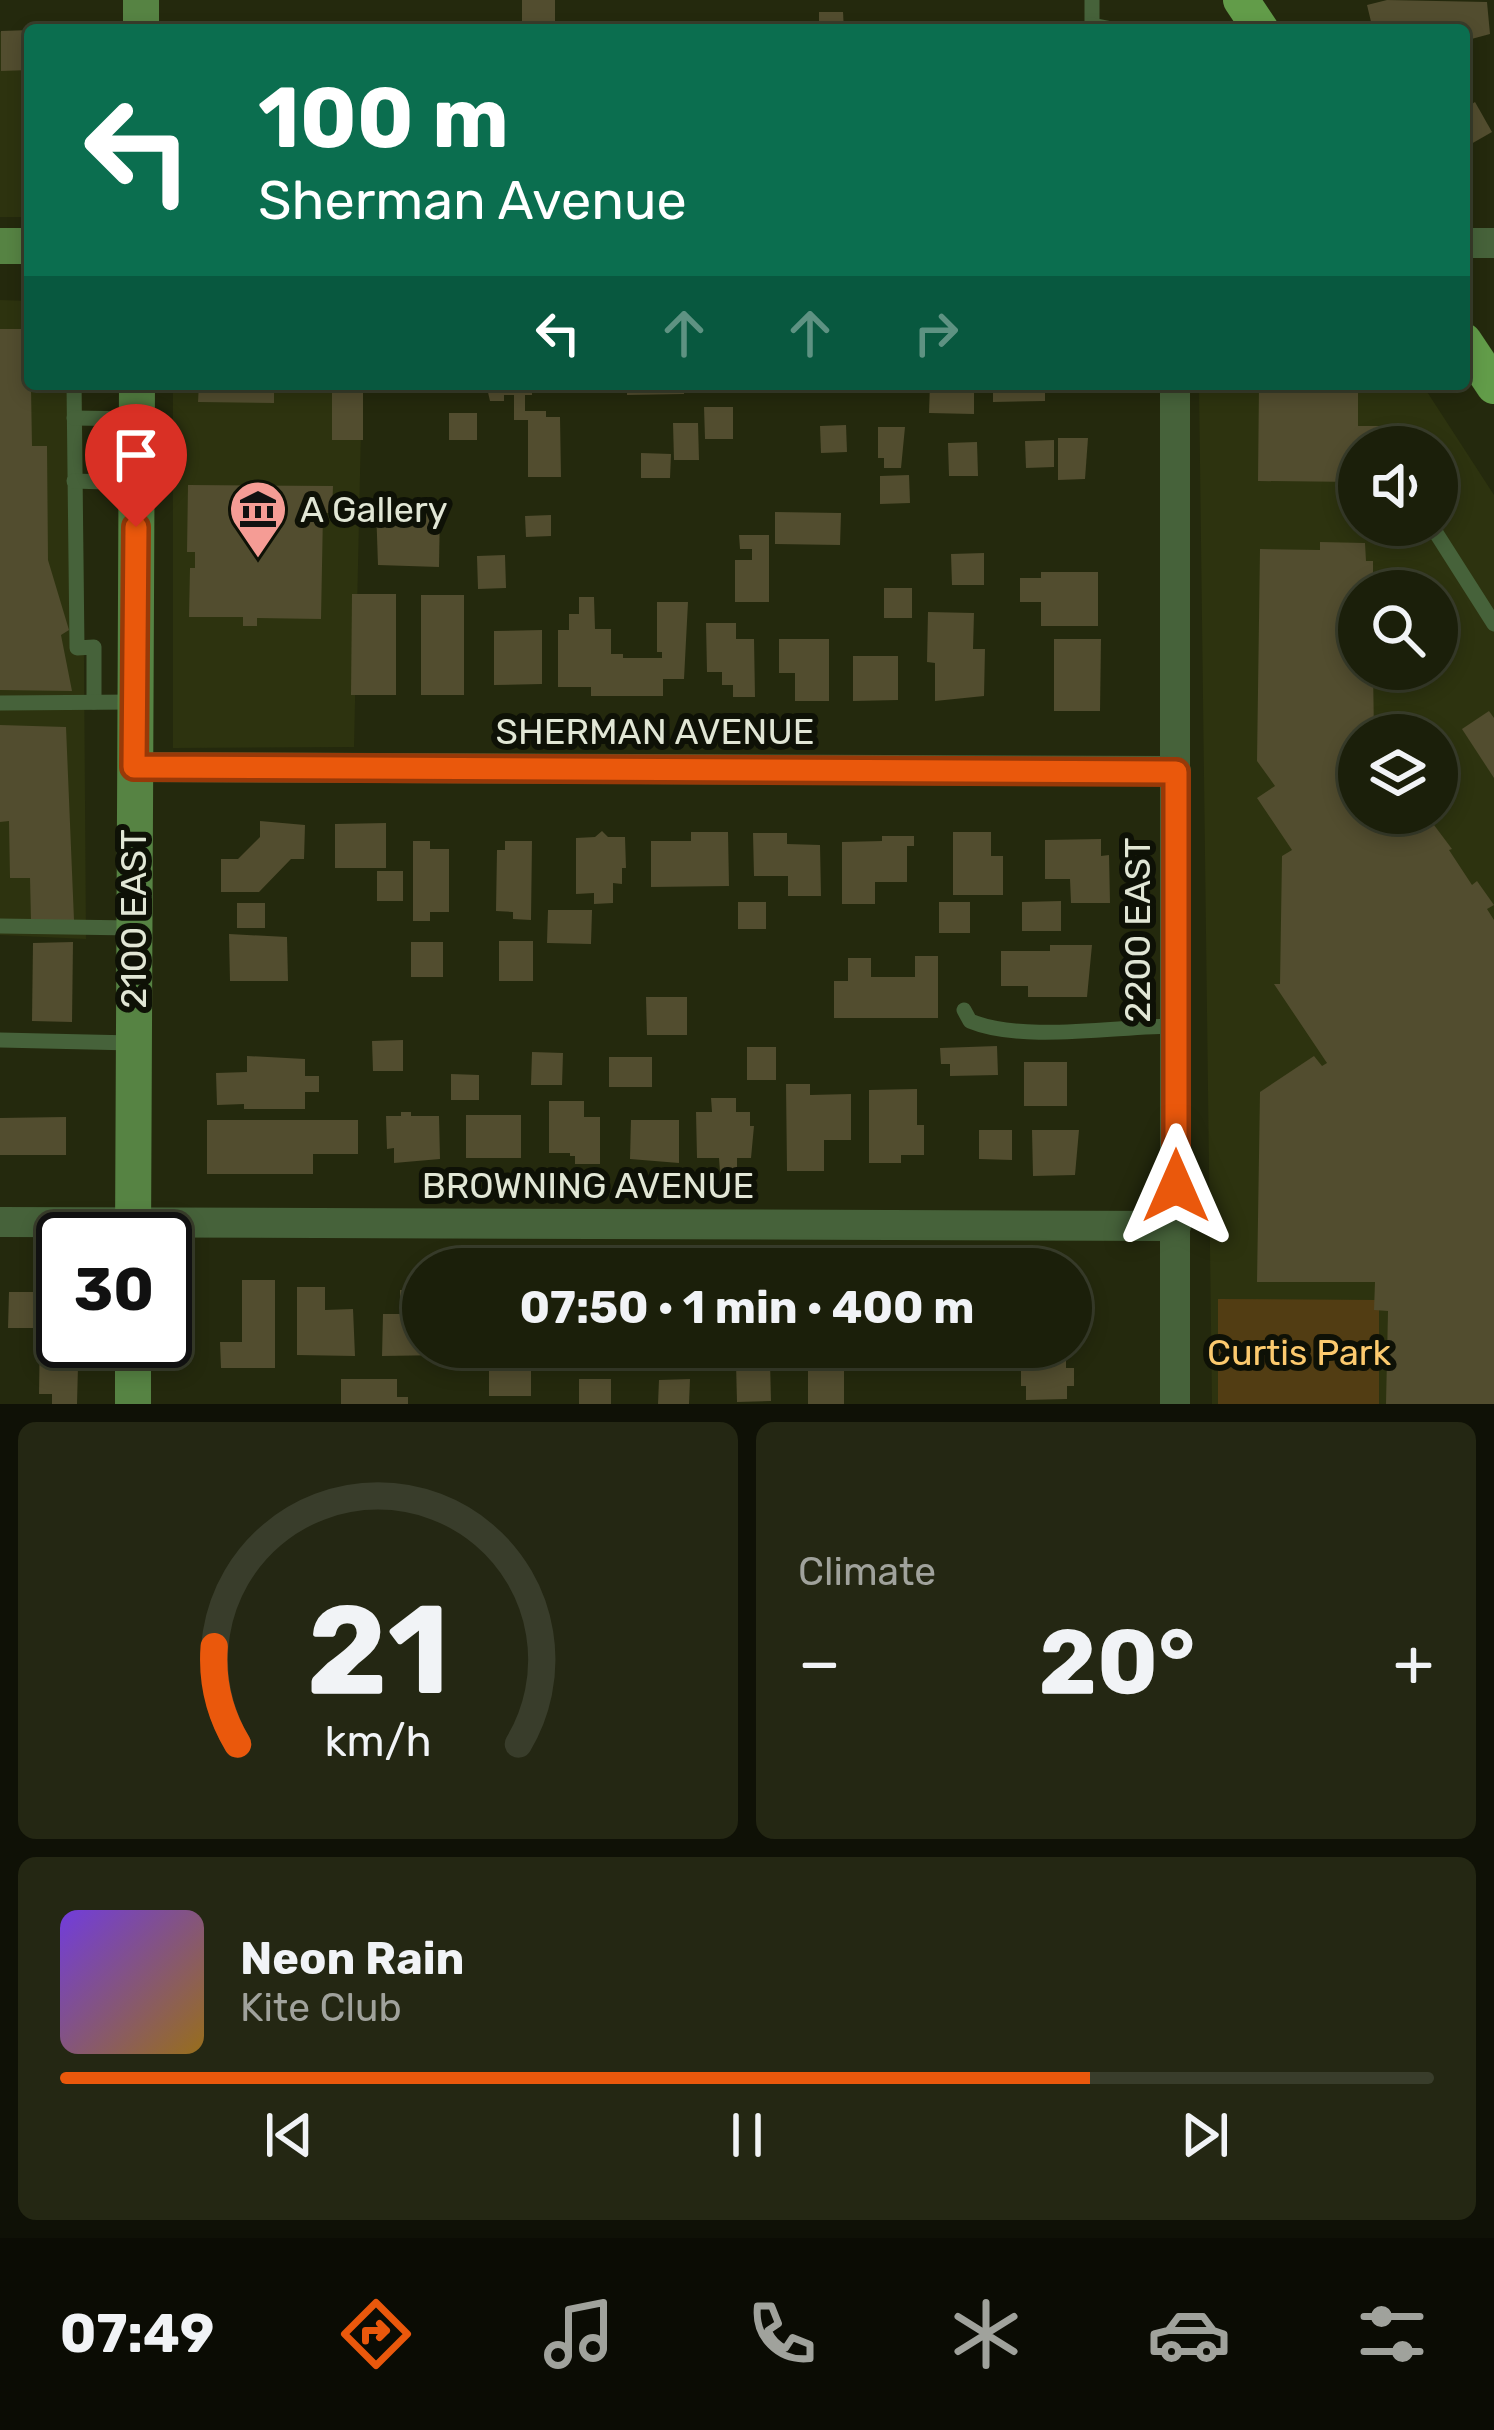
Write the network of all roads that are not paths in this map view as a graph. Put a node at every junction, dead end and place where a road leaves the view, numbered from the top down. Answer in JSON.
{"nodes":[{"id":1,"x":1470,"y":349,"type":"edge"},
{"id":2,"x":1494,"y":386,"type":"edge"},
{"id":3,"x":74,"y":390,"type":"edge"},
{"id":4,"x":1174,"y":390,"type":"edge"},
{"id":5,"x":137,"y":401,"type":"edge"},
{"id":6,"x":74,"y":418,"type":"junction"},
{"id":7,"x":74,"y":481,"type":"junction"},
{"id":8,"x":137,"y":483,"type":"junction"},
{"id":9,"x":1444,"y":546,"type":"edge"},
{"id":10,"x":1494,"y":624,"type":"edge"},
{"id":11,"x":0,"y":703,"type":"edge"},
{"id":12,"x":94,"y":703,"type":"junction"},
{"id":13,"x":135,"y":703,"type":"junction"},
{"id":14,"x":134,"y":767,"type":"junction"},
{"id":15,"x":1176,"y":772,"type":"junction"},
{"id":16,"x":0,"y":926,"type":"edge"},
{"id":17,"x":133,"y":928,"type":"junction"},
{"id":18,"x":964,"y":1010,"type":"dead end"},
{"id":19,"x":1176,"y":1026,"type":"junction"},
{"id":20,"x":0,"y":1040,"type":"edge"},
{"id":21,"x":133,"y":1043,"type":"junction"},
{"id":22,"x":133,"y":1212,"type":"edge"},
{"id":23,"x":0,"y":1222,"type":"edge"},
{"id":24,"x":36,"y":1224,"type":"edge"},
{"id":25,"x":1176,"y":1226,"type":"junction"},
{"id":26,"x":192,"y":1230,"type":"edge"},
{"id":27,"x":133,"y":1368,"type":"edge"},
{"id":28,"x":133,"y":1404,"type":"edge"},
{"id":29,"x":1175,"y":1404,"type":"edge"}],
"edges":[{"from":1,"to":2,"type":"main road"},
{"from":3,"to":6,"type":"lane"},
{"from":4,"to":15,"type":"street","name":"2200 EAST"},
{"from":5,"to":6,"type":"lane"},
{"from":5,"to":8,"type":"street","name":"2100 EAST"},
{"from":6,"to":7,"type":"lane"},
{"from":7,"to":8,"type":"lane"},
{"from":7,"to":12,"type":"lane"},
{"from":8,"to":13,"type":"street","name":"2100 EAST"},
{"from":9,"to":10,"type":"lane"},
{"from":11,"to":12,"type":"lane"},
{"from":12,"to":13,"type":"lane"},
{"from":13,"to":14,"type":"street","name":"2100 EAST"},
{"from":14,"to":15,"type":"street","name":"SHERMAN AVENUE"},
{"from":14,"to":17,"type":"street","name":"2100 EAST"},
{"from":15,"to":19,"type":"street","name":"2200 EAST"},
{"from":16,"to":17,"type":"lane"},
{"from":17,"to":21,"type":"street","name":"2100 EAST"},
{"from":18,"to":19,"type":"lane"},
{"from":19,"to":25,"type":"street","name":"2200 EAST"},
{"from":20,"to":21,"type":"lane"},
{"from":21,"to":22,"type":"street","name":"2100 EAST"},
{"from":23,"to":24,"type":"street","name":"BROWNING AVENUE"},
{"from":25,"to":26,"type":"street","name":"BROWNING AVENUE"},
{"from":25,"to":29,"type":"street","name":"2200 EAST"},
{"from":27,"to":28,"type":"street"}]}
